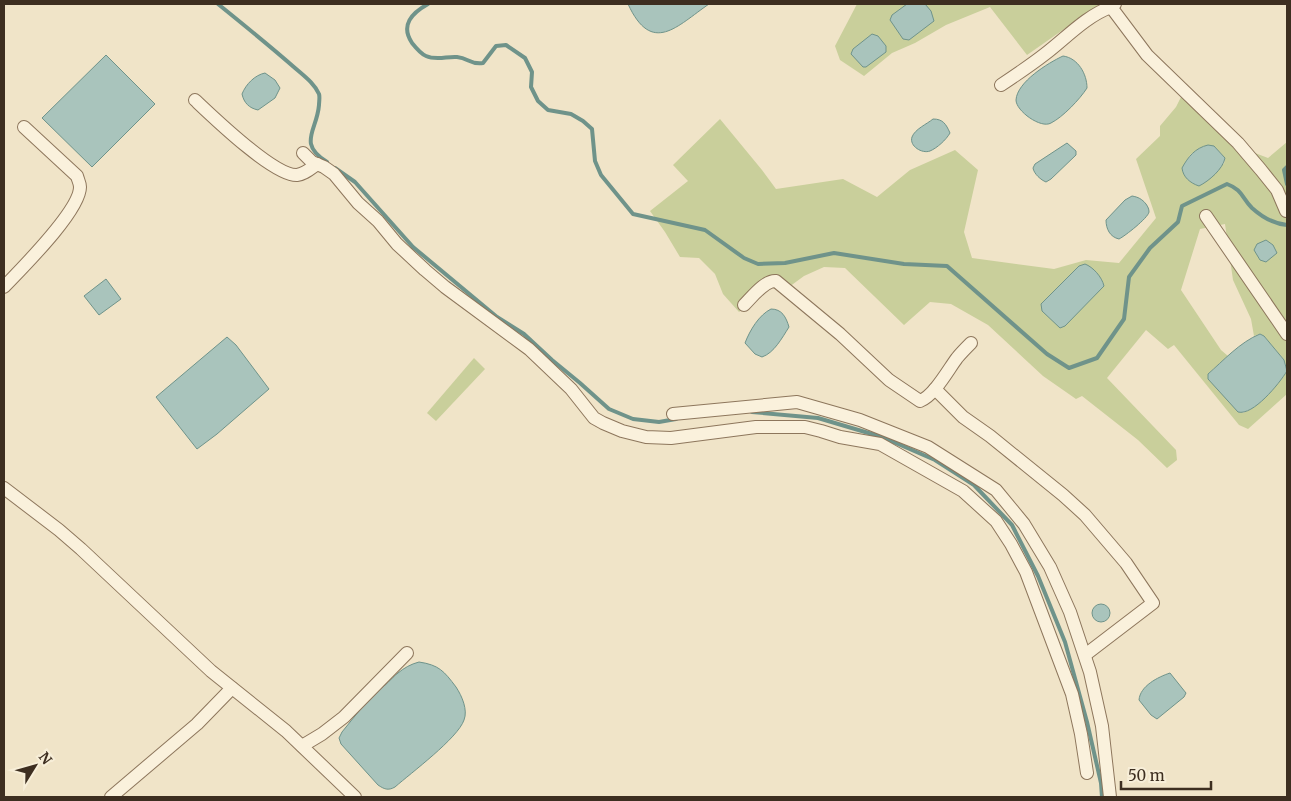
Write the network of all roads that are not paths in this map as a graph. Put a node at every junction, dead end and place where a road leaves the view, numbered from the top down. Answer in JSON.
{"nodes":[{"id":1,"x":1113,"y":6,"type":"edge"},
{"id":2,"x":1001,"y":85,"type":"dead end"},
{"id":3,"x":195,"y":100,"type":"dead end"},
{"id":4,"x":24,"y":127,"type":"dead end"},
{"id":5,"x":303,"y":153,"type":"dead end"},
{"id":6,"x":316,"y":164,"type":"junction"},
{"id":7,"x":1286,"y":211,"type":"edge"},
{"id":8,"x":1206,"y":216,"type":"dead end"},
{"id":9,"x":4,"y":287,"type":"edge"},
{"id":10,"x":744,"y":304,"type":"dead end"},
{"id":11,"x":1287,"y":334,"type":"edge"},
{"id":12,"x":971,"y":343,"type":"dead end"},
{"id":13,"x":935,"y":389,"type":"junction"},
{"id":14,"x":673,"y":414,"type":"dead end"},
{"id":15,"x":4,"y":488,"type":"edge"},
{"id":16,"x":407,"y":653,"type":"dead end"},
{"id":17,"x":1085,"y":655,"type":"junction"},
{"id":18,"x":232,"y":688,"type":"junction"},
{"id":19,"x":302,"y":746,"type":"junction"},
{"id":20,"x":1087,"y":773,"type":"dead end"},
{"id":21,"x":111,"y":797,"type":"edge"},
{"id":22,"x":355,"y":797,"type":"edge"},
{"id":23,"x":1110,"y":797,"type":"edge"}],
"edges":[{"from":1,"to":2,"type":"street"},
{"from":1,"to":7,"type":"street"},
{"from":3,"to":6,"type":"street"},
{"from":4,"to":9,"type":"street"},
{"from":5,"to":6,"type":"street"},
{"from":6,"to":20,"type":"street"},
{"from":8,"to":11,"type":"street"},
{"from":10,"to":13,"type":"street"},
{"from":12,"to":13,"type":"street"},
{"from":13,"to":17,"type":"street"},
{"from":14,"to":17,"type":"street"},
{"from":15,"to":18,"type":"street"},
{"from":16,"to":19,"type":"street"},
{"from":17,"to":23,"type":"street"},
{"from":18,"to":19,"type":"street"},
{"from":18,"to":21,"type":"street"},
{"from":19,"to":22,"type":"street"}]}
